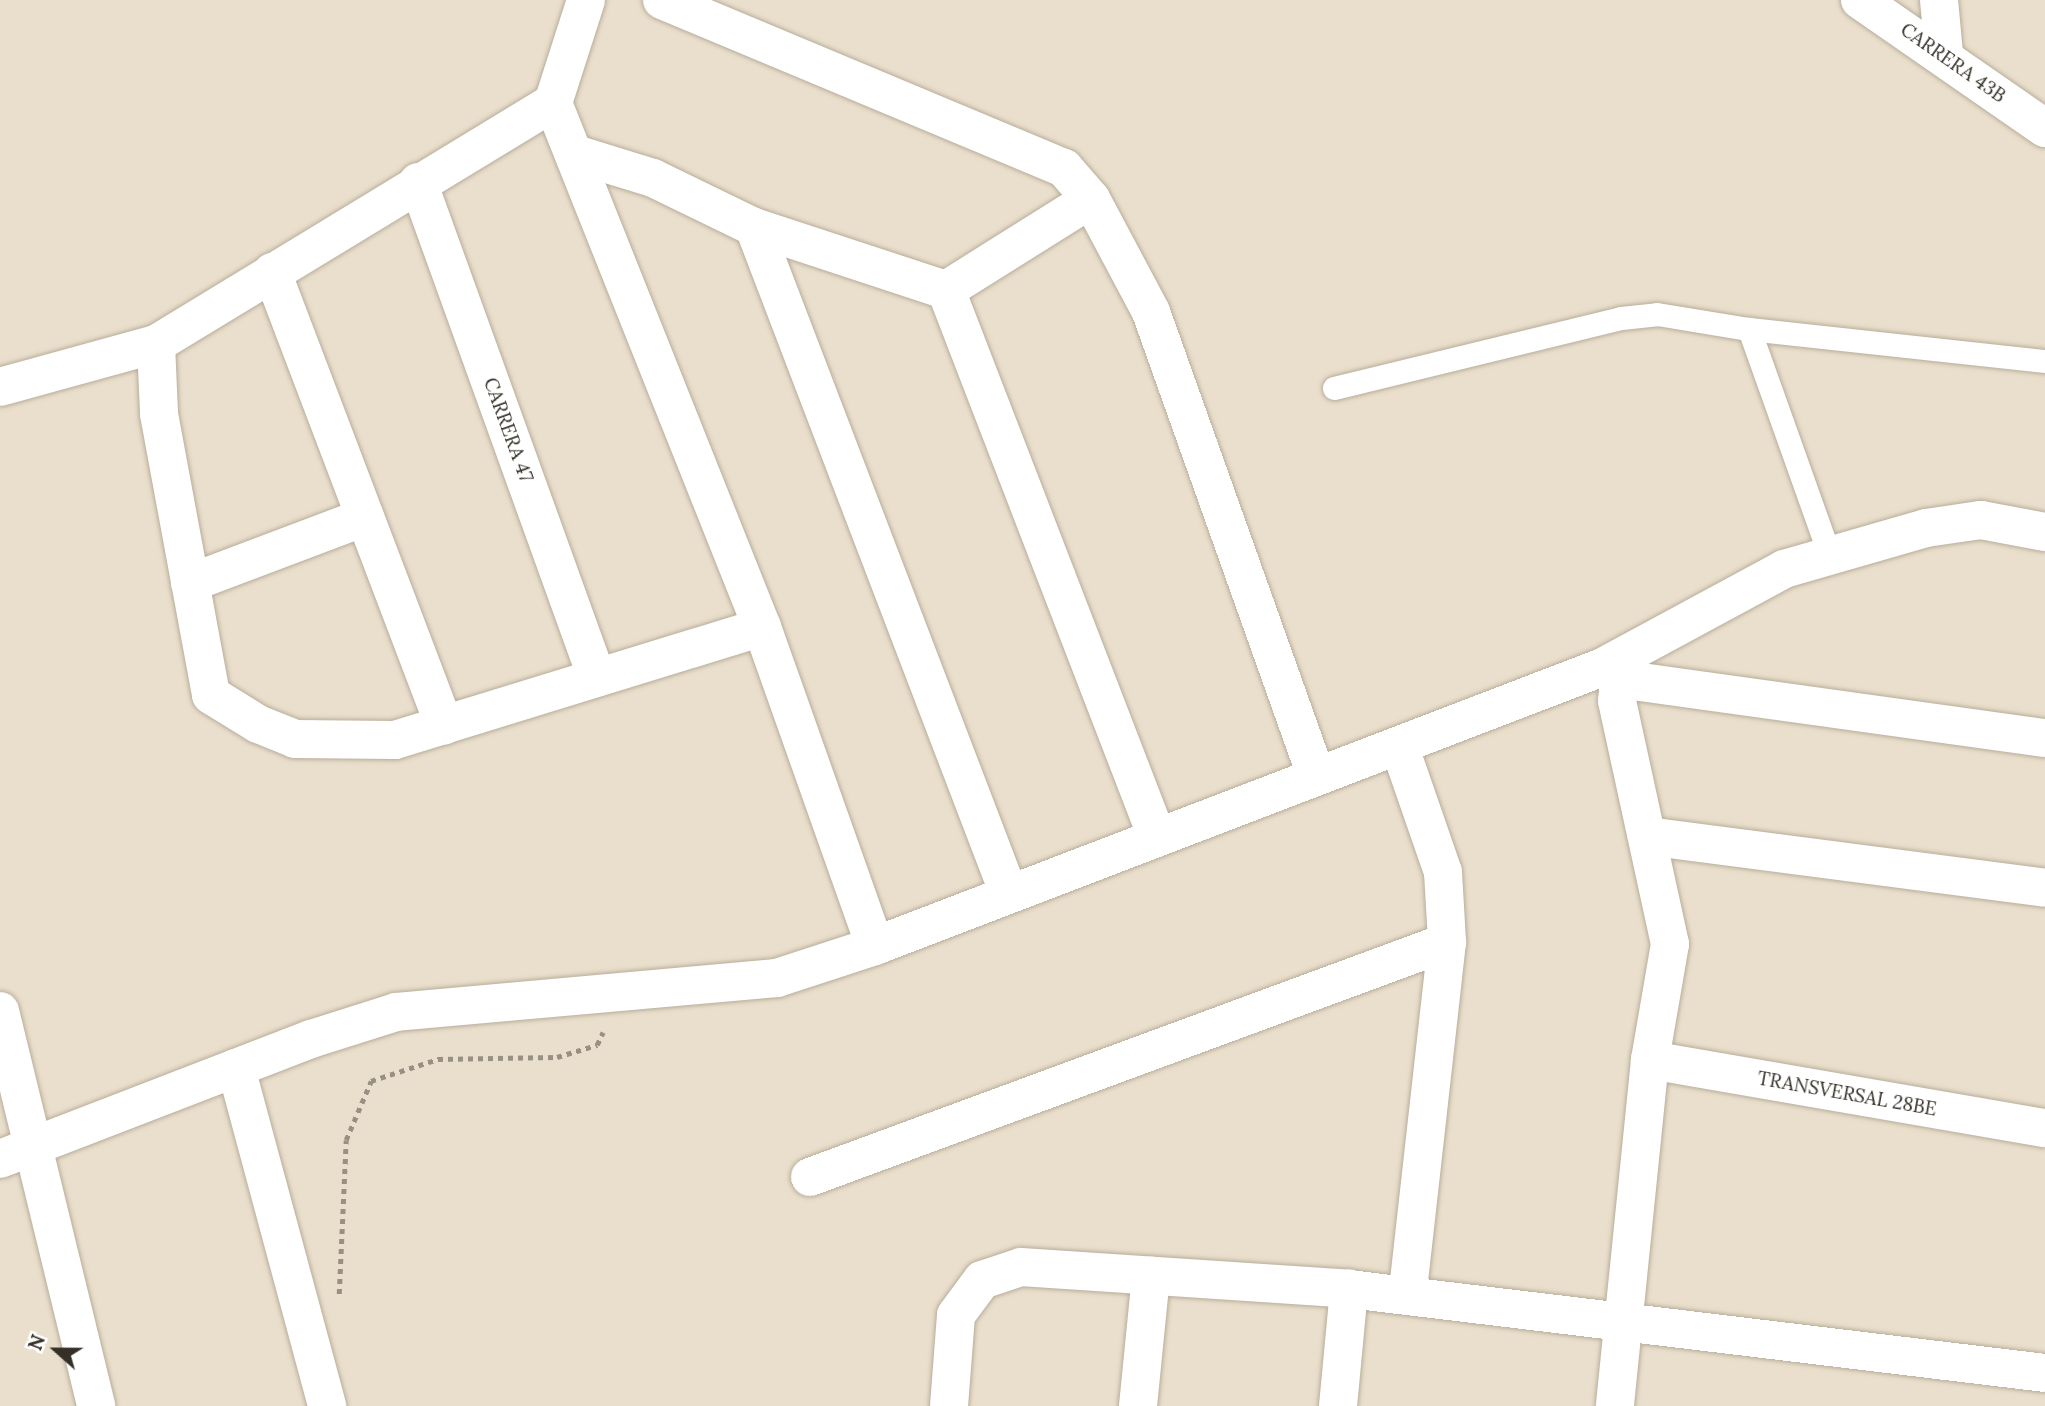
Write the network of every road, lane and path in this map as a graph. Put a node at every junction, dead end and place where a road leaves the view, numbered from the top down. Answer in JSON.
{"nodes":[{"id":1,"x":586,"y":0,"type":"edge"},
{"id":2,"x":662,"y":0,"type":"edge"},
{"id":3,"x":1860,"y":0,"type":"edge"},
{"id":4,"x":1939,"y":0,"type":"edge"},
{"id":5,"x":1944,"y":54,"type":"junction"},
{"id":6,"x":553,"y":103,"type":"junction"},
{"id":7,"x":2045,"y":128,"type":"edge"},
{"id":8,"x":576,"y":154,"type":"junction"},
{"id":9,"x":418,"y":182,"type":"junction"},
{"id":10,"x":1091,"y":199,"type":"junction"},
{"id":11,"x":754,"y":227,"type":"junction"},
{"id":12,"x":272,"y":272,"type":"junction"},
{"id":13,"x":946,"y":290,"type":"junction"},
{"id":14,"x":1749,"y":329,"type":"junction"},
{"id":15,"x":156,"y":344,"type":"junction"},
{"id":16,"x":2045,"y":361,"type":"edge"},
{"id":17,"x":0,"y":387,"type":"edge"},
{"id":18,"x":1334,"y":388,"type":"dead end"},
{"id":19,"x":365,"y":517,"type":"junction"},
{"id":20,"x":2045,"y":531,"type":"edge"},
{"id":21,"x":1829,"y":554,"type":"junction"},
{"id":22,"x":190,"y":583,"type":"junction"},
{"id":23,"x":762,"y":627,"type":"junction"},
{"id":24,"x":1611,"y":673,"type":"junction"},
{"id":25,"x":597,"y":678,"type":"junction"},
{"id":26,"x":444,"y":725,"type":"junction"},
{"id":27,"x":2045,"y":738,"type":"edge"},
{"id":28,"x":1400,"y":748,"type":"junction"},
{"id":29,"x":1316,"y":776,"type":"junction"},
{"id":30,"x":1647,"y":836,"type":"junction"},
{"id":31,"x":1157,"y":837,"type":"junction"},
{"id":32,"x":2045,"y":888,"type":"edge"},
{"id":33,"x":1009,"y":894,"type":"junction"},
{"id":34,"x":1447,"y":942,"type":"junction"},
{"id":35,"x":876,"y":946,"type":"junction"},
{"id":36,"x":637,"y":987,"type":"junction"},
{"id":37,"x":0,"y":1011,"type":"edge"},
{"id":38,"x":1650,"y":1060,"type":"junction"},
{"id":39,"x":236,"y":1068,"type":"junction"},
{"id":40,"x":2045,"y":1128,"type":"edge"},
{"id":41,"x":16,"y":1152,"type":"edge"},
{"id":42,"x":810,"y":1177,"type":"dead end"},
{"id":43,"x":1152,"y":1276,"type":"junction"},
{"id":44,"x":1349,"y":1289,"type":"junction"},
{"id":45,"x":1407,"y":1296,"type":"junction"},
{"id":46,"x":338,"y":1308,"type":"dead end"},
{"id":47,"x":1621,"y":1320,"type":"junction"},
{"id":48,"x":2045,"y":1373,"type":"edge"},
{"id":49,"x":96,"y":1406,"type":"edge"},
{"id":50,"x":327,"y":1406,"type":"edge"},
{"id":51,"x":949,"y":1406,"type":"edge"},
{"id":52,"x":1138,"y":1406,"type":"edge"},
{"id":53,"x":1338,"y":1406,"type":"edge"},
{"id":54,"x":1615,"y":1406,"type":"edge"}],
"edges":[{"from":1,"to":6,"type":"street"},
{"from":2,"to":10,"type":"street"},
{"from":3,"to":5,"type":"street","name":"CARRERA 43B"},
{"from":4,"to":5,"type":"street"},
{"from":5,"to":7,"type":"street","name":"CARRERA 43B"},
{"from":6,"to":8,"type":"street"},
{"from":6,"to":9,"type":"street"},
{"from":8,"to":11,"type":"street"},
{"from":8,"to":23,"type":"street"},
{"from":9,"to":12,"type":"street"},
{"from":9,"to":25,"type":"street","name":"CARRERA 47"},
{"from":10,"to":13,"type":"street"},
{"from":10,"to":29,"type":"street"},
{"from":11,"to":13,"type":"street"},
{"from":11,"to":33,"type":"street"},
{"from":12,"to":15,"type":"street"},
{"from":12,"to":19,"type":"street"},
{"from":13,"to":31,"type":"street"},
{"from":14,"to":16,"type":"lane"},
{"from":14,"to":18,"type":"lane"},
{"from":14,"to":21,"type":"lane"},
{"from":15,"to":17,"type":"street"},
{"from":15,"to":22,"type":"street"},
{"from":19,"to":22,"type":"street"},
{"from":19,"to":26,"type":"street"},
{"from":20,"to":21,"type":"street"},
{"from":21,"to":24,"type":"street"},
{"from":22,"to":26,"type":"street"},
{"from":23,"to":25,"type":"street"},
{"from":23,"to":35,"type":"street"},
{"from":24,"to":27,"type":"street"},
{"from":24,"to":28,"type":"street"},
{"from":24,"to":30,"type":"street"},
{"from":25,"to":26,"type":"street"},
{"from":28,"to":29,"type":"street"},
{"from":28,"to":34,"type":"street"},
{"from":29,"to":31,"type":"street"},
{"from":30,"to":32,"type":"street"},
{"from":30,"to":38,"type":"street"},
{"from":31,"to":33,"type":"street"},
{"from":33,"to":35,"type":"street"},
{"from":34,"to":42,"type":"street"},
{"from":34,"to":45,"type":"street"},
{"from":35,"to":36,"type":"street"},
{"from":36,"to":39,"type":"street"},
{"from":36,"to":46,"type":"path"},
{"from":37,"to":41,"type":"street"},
{"from":38,"to":40,"type":"street","name":"TRANSVERSAL 28BE"},
{"from":38,"to":47,"type":"street"},
{"from":39,"to":41,"type":"street"},
{"from":39,"to":50,"type":"street"},
{"from":41,"to":49,"type":"street"},
{"from":43,"to":44,"type":"street"},
{"from":43,"to":51,"type":"street"},
{"from":43,"to":52,"type":"street"},
{"from":44,"to":45,"type":"street"},
{"from":44,"to":53,"type":"street"},
{"from":45,"to":47,"type":"street"},
{"from":47,"to":48,"type":"street"},
{"from":47,"to":54,"type":"street"}]}
